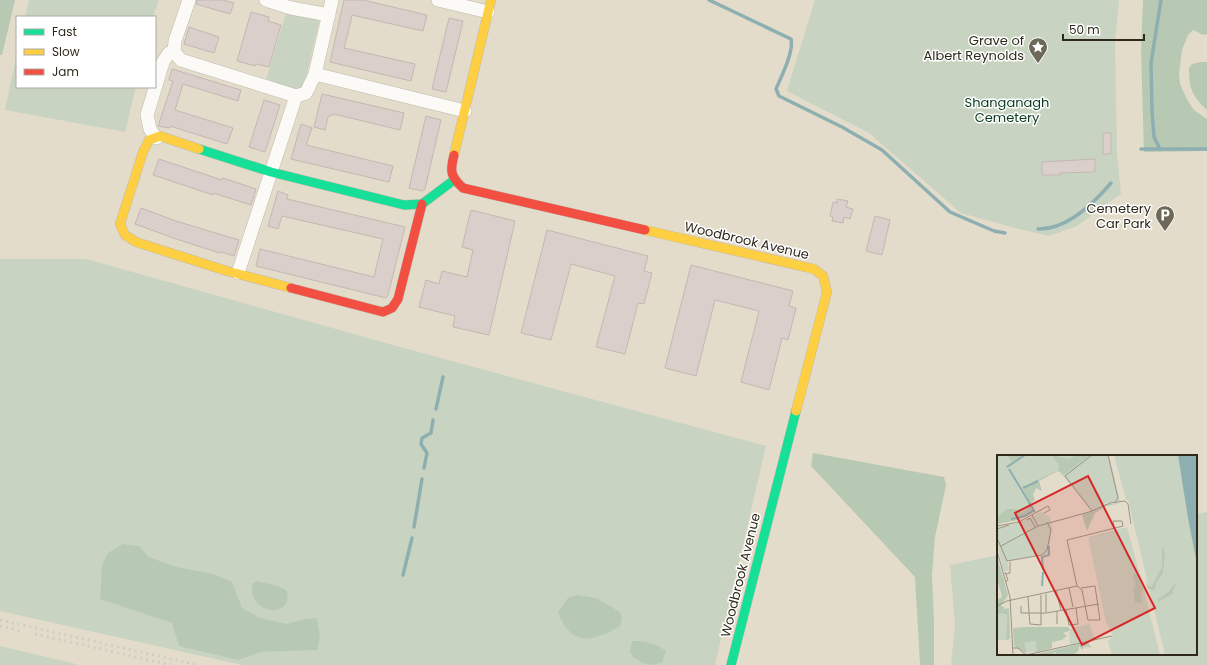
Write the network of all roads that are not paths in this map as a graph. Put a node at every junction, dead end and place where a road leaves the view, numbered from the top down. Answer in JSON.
{"nodes":[{"id":1,"x":189,"y":0,"type":"edge"},
{"id":2,"x":266,"y":0,"type":"edge"},
{"id":3,"x":332,"y":0,"type":"edge"},
{"id":4,"x":438,"y":0,"type":"edge"},
{"id":5,"x":489,"y":6,"type":"edge"},
{"id":6,"x":329,"y":16,"type":"junction"},
{"id":7,"x":174,"y":52,"type":"junction"},
{"id":8,"x":315,"y":74,"type":"junction"},
{"id":9,"x":156,"y":87,"type":"edge"},
{"id":10,"x":156,"y":88,"type":"edge"},
{"id":11,"x":296,"y":96,"type":"junction"},
{"id":12,"x":465,"y":111,"type":"junction"},
{"id":13,"x":156,"y":138,"type":"junction"},
{"id":14,"x":271,"y":172,"type":"junction"},
{"id":15,"x":454,"y":180,"type":"junction"},
{"id":16,"x":422,"y":204,"type":"junction"},
{"id":17,"x":238,"y":273,"type":"junction"},
{"id":18,"x":731,"y":665,"type":"edge"}],
"edges":[{"from":1,"to":7,"type":"street"},
{"from":2,"to":6,"type":"street"},
{"from":3,"to":6,"type":"street"},
{"from":4,"to":5,"type":"street"},
{"from":5,"to":12,"type":"street"},
{"from":6,"to":8,"type":"street"},
{"from":7,"to":9,"type":"street"},
{"from":7,"to":11,"type":"street"},
{"from":8,"to":11,"type":"street"},
{"from":8,"to":12,"type":"street"},
{"from":10,"to":13,"type":"street"},
{"from":11,"to":14,"type":"street"},
{"from":12,"to":15,"type":"street"},
{"from":13,"to":14,"type":"street"},
{"from":13,"to":17,"type":"street"},
{"from":14,"to":16,"type":"street"},
{"from":14,"to":17,"type":"street"},
{"from":15,"to":16,"type":"street"},
{"from":15,"to":18,"type":"street","name":"Woodbrook Avenue"},
{"from":16,"to":17,"type":"street"}]}
